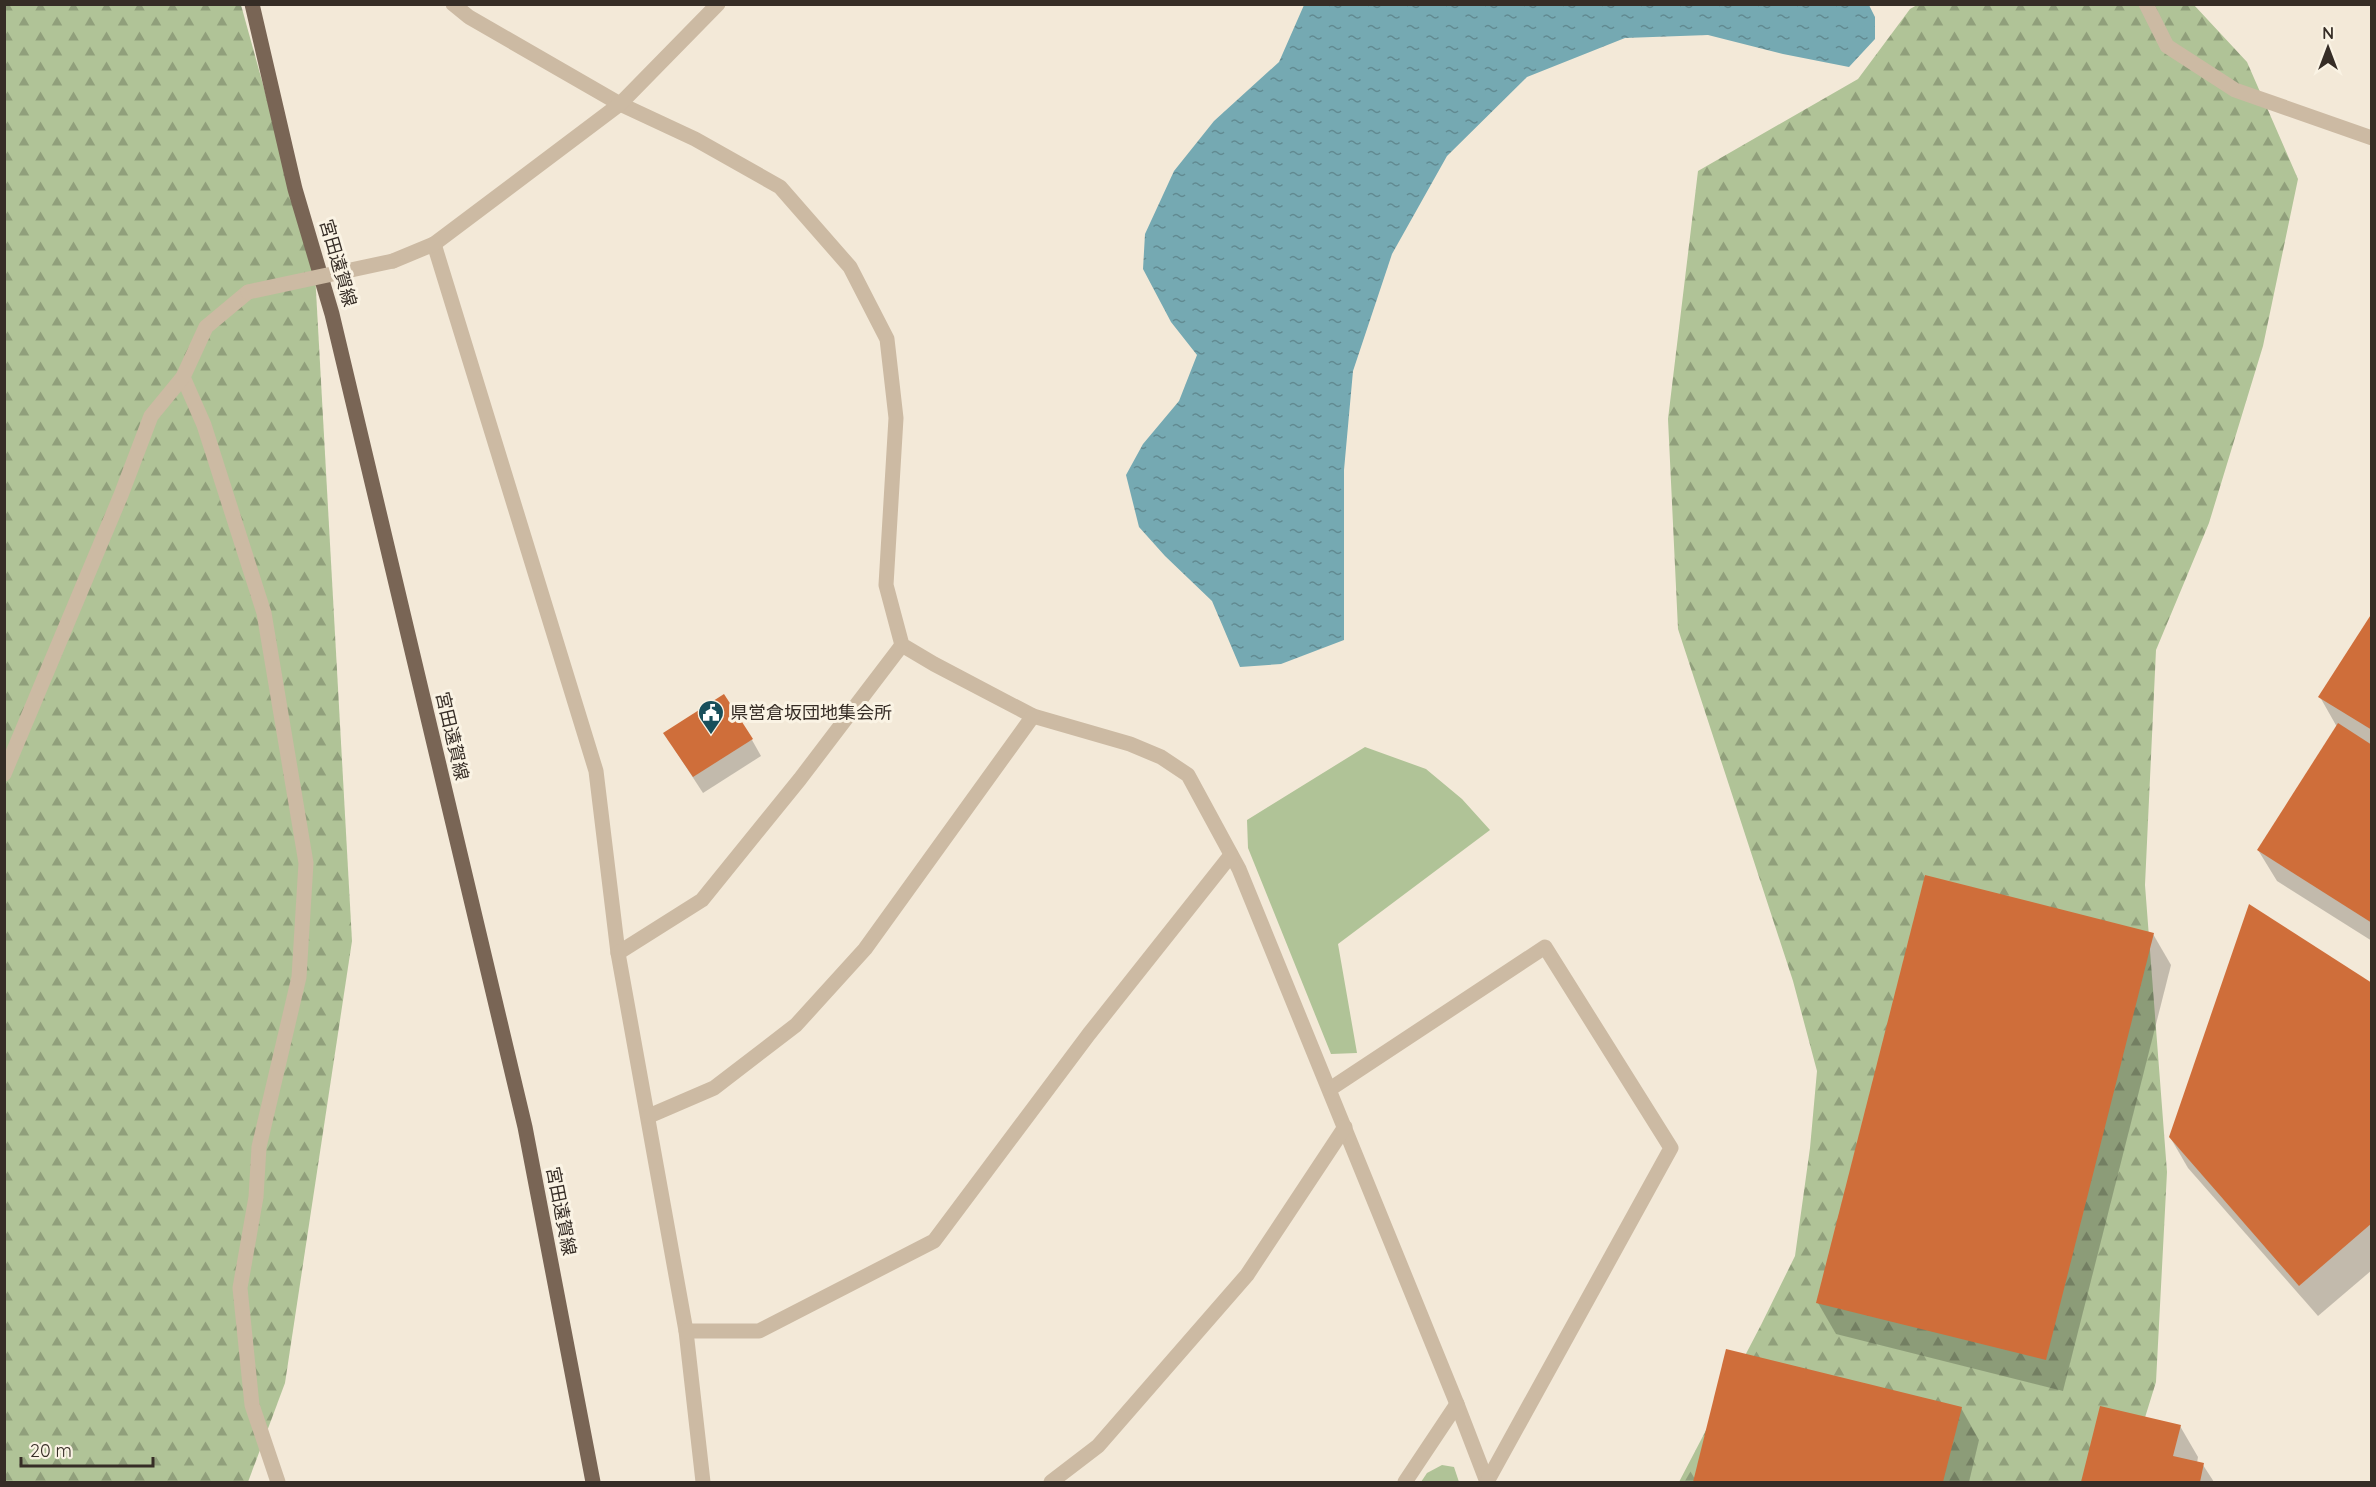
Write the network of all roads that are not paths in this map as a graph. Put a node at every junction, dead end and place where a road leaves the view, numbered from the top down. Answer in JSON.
{"nodes":[{"id":1,"x":252,"y":4,"type":"edge"},
{"id":2,"x":453,"y":4,"type":"edge"},
{"id":3,"x":718,"y":4,"type":"edge"},
{"id":4,"x":2146,"y":4,"type":"edge"},
{"id":5,"x":620,"y":104,"type":"junction"},
{"id":6,"x":2372,"y":138,"type":"edge"},
{"id":7,"x":434,"y":244,"type":"junction"},
{"id":8,"x":183,"y":377,"type":"junction"},
{"id":9,"x":902,"y":645,"type":"junction"},
{"id":10,"x":1033,"y":716,"type":"junction"},
{"id":11,"x":4,"y":774,"type":"edge"},
{"id":12,"x":1231,"y":855,"type":"junction"},
{"id":13,"x":618,"y":953,"type":"junction"},
{"id":14,"x":1330,"y":1089,"type":"junction"},
{"id":15,"x":649,"y":1116,"type":"junction"},
{"id":16,"x":1345,"y":1127,"type":"junction"},
{"id":17,"x":687,"y":1330,"type":"junction"},
{"id":18,"x":1457,"y":1404,"type":"junction"},
{"id":19,"x":1487,"y":1481,"type":"edge"},
{"id":20,"x":278,"y":1482,"type":"edge"},
{"id":21,"x":593,"y":1482,"type":"edge"},
{"id":22,"x":703,"y":1482,"type":"edge"},
{"id":23,"x":1051,"y":1482,"type":"edge"},
{"id":24,"x":1405,"y":1482,"type":"edge"}],
"edges":[{"from":1,"to":21,"type":"main road","name":"宮田遠賀線"},
{"from":2,"to":5,"type":"street"},
{"from":3,"to":5,"type":"street"},
{"from":4,"to":6,"type":"street"},
{"from":5,"to":7,"type":"street"},
{"from":5,"to":9,"type":"street"},
{"from":7,"to":8,"type":"street","bridge":true},
{"from":7,"to":13,"type":"street"},
{"from":8,"to":11,"type":"street"},
{"from":8,"to":20,"type":"street"},
{"from":9,"to":10,"type":"street"},
{"from":9,"to":13,"type":"street"},
{"from":10,"to":12,"type":"street"},
{"from":10,"to":15,"type":"street"},
{"from":12,"to":14,"type":"street"},
{"from":12,"to":17,"type":"street"},
{"from":13,"to":15,"type":"street"},
{"from":14,"to":16,"type":"street"},
{"from":14,"to":19,"type":"street"},
{"from":15,"to":17,"type":"street"},
{"from":16,"to":18,"type":"street"},
{"from":16,"to":23,"type":"street"},
{"from":17,"to":22,"type":"street"},
{"from":18,"to":19,"type":"street"},
{"from":18,"to":24,"type":"street"}]}
